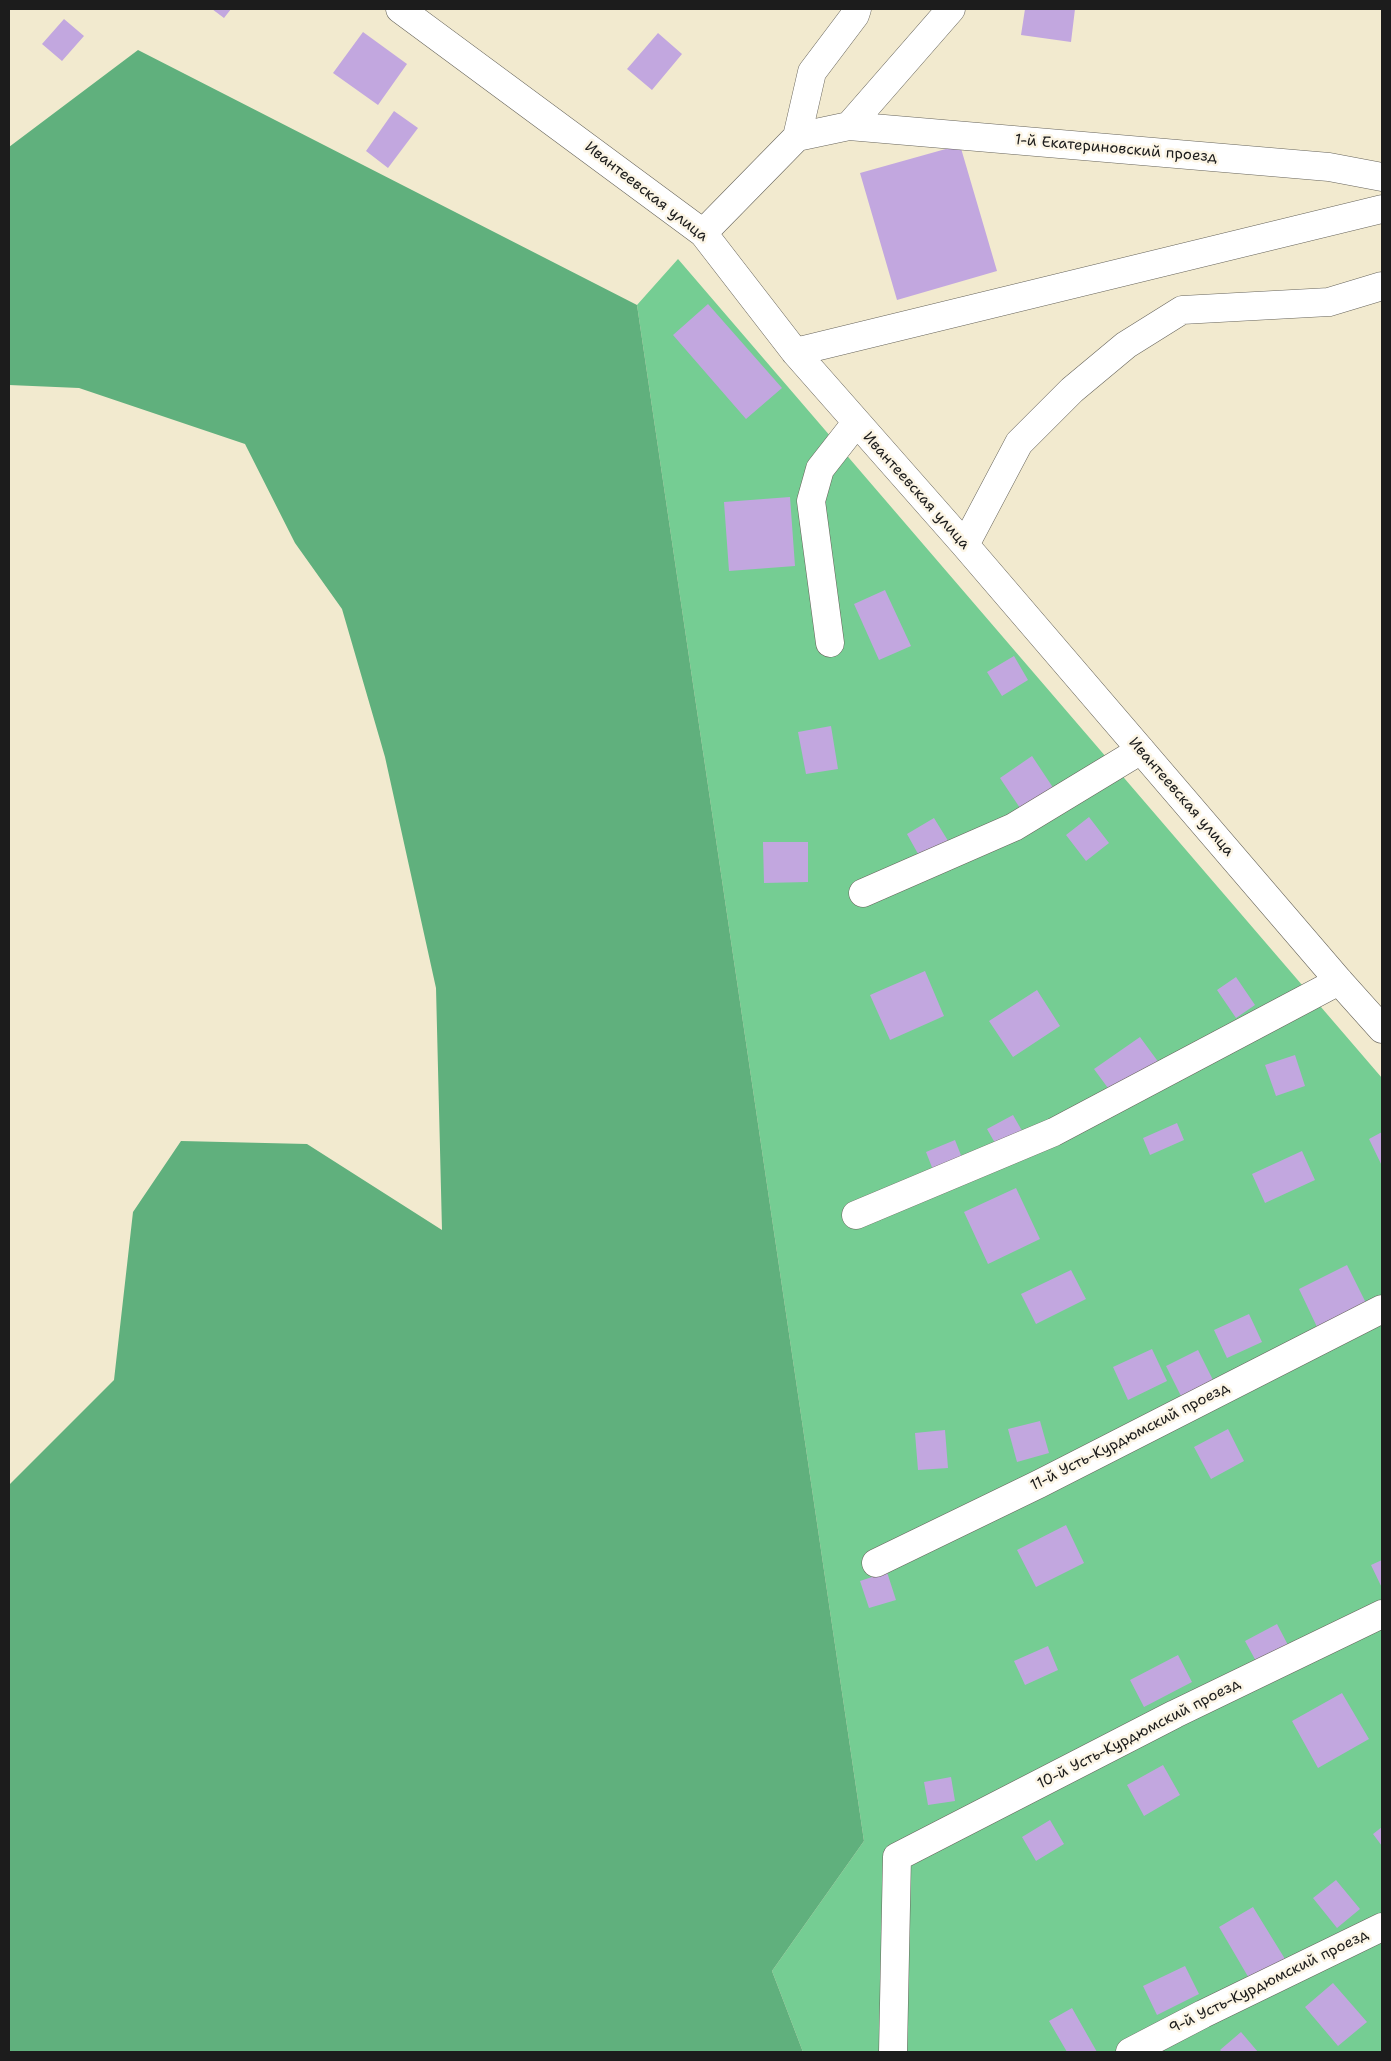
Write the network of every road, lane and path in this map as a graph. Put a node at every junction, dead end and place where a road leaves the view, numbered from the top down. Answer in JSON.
{"nodes":[{"id":1,"x":400,"y":9,"type":"edge"},
{"id":2,"x":857,"y":9,"type":"edge"},
{"id":3,"x":951,"y":9,"type":"edge"},
{"id":4,"x":849,"y":126,"type":"junction"},
{"id":5,"x":797,"y":137,"type":"junction"},
{"id":6,"x":1382,"y":178,"type":"edge"},
{"id":7,"x":1382,"y":209,"type":"edge"},
{"id":8,"x":704,"y":233,"type":"junction"},
{"id":9,"x":1382,"y":286,"type":"edge"},
{"id":10,"x":795,"y":352,"type":"junction"},
{"id":11,"x":856,"y":423,"type":"junction"},
{"id":12,"x":965,"y":545,"type":"junction"},
{"id":13,"x":830,"y":643,"type":"dead end"},
{"id":14,"x":1141,"y":750,"type":"junction"},
{"id":15,"x":863,"y":893,"type":"dead end"},
{"id":16,"x":1339,"y":981,"type":"junction"},
{"id":17,"x":1382,"y":1028,"type":"edge"},
{"id":18,"x":856,"y":1215,"type":"dead end"},
{"id":19,"x":1382,"y":1309,"type":"edge"},
{"id":20,"x":876,"y":1563,"type":"dead end"},
{"id":21,"x":1382,"y":1614,"type":"edge"},
{"id":22,"x":1382,"y":1927,"type":"edge"},
{"id":23,"x":893,"y":2052,"type":"edge"},
{"id":24,"x":1130,"y":2052,"type":"edge"}],
"edges":[{"from":1,"to":8,"type":"street","name":"Ивантеевская улица"},
{"from":2,"to":5,"type":"street"},
{"from":3,"to":4,"type":"street"},
{"from":4,"to":5,"type":"street","name":"1-й Екатериновский проезд"},
{"from":4,"to":6,"type":"street","name":"1-й Екатериновский проезд"},
{"from":5,"to":8,"type":"street"},
{"from":7,"to":10,"type":"street"},
{"from":8,"to":10,"type":"street","name":"Ивантеевская улица"},
{"from":9,"to":12,"type":"street"},
{"from":10,"to":11,"type":"street","name":"Ивантеевская улица"},
{"from":11,"to":12,"type":"street","name":"Ивантеевская улица"},
{"from":11,"to":13,"type":"street"},
{"from":12,"to":14,"type":"street","name":"Ивантеевская улица"},
{"from":14,"to":15,"type":"street"},
{"from":14,"to":16,"type":"street","name":"Ивантеевская улица"},
{"from":16,"to":17,"type":"street","name":"Ивантеевская улица"},
{"from":16,"to":18,"type":"street"},
{"from":19,"to":20,"type":"street","name":"11-й Усть-Курдюмский проезд"},
{"from":21,"to":23,"type":"street","name":"10-й Усть-Курдюмский проезд"},
{"from":22,"to":24,"type":"street","name":"9-й Усть-Курдюмский проезд"}]}
